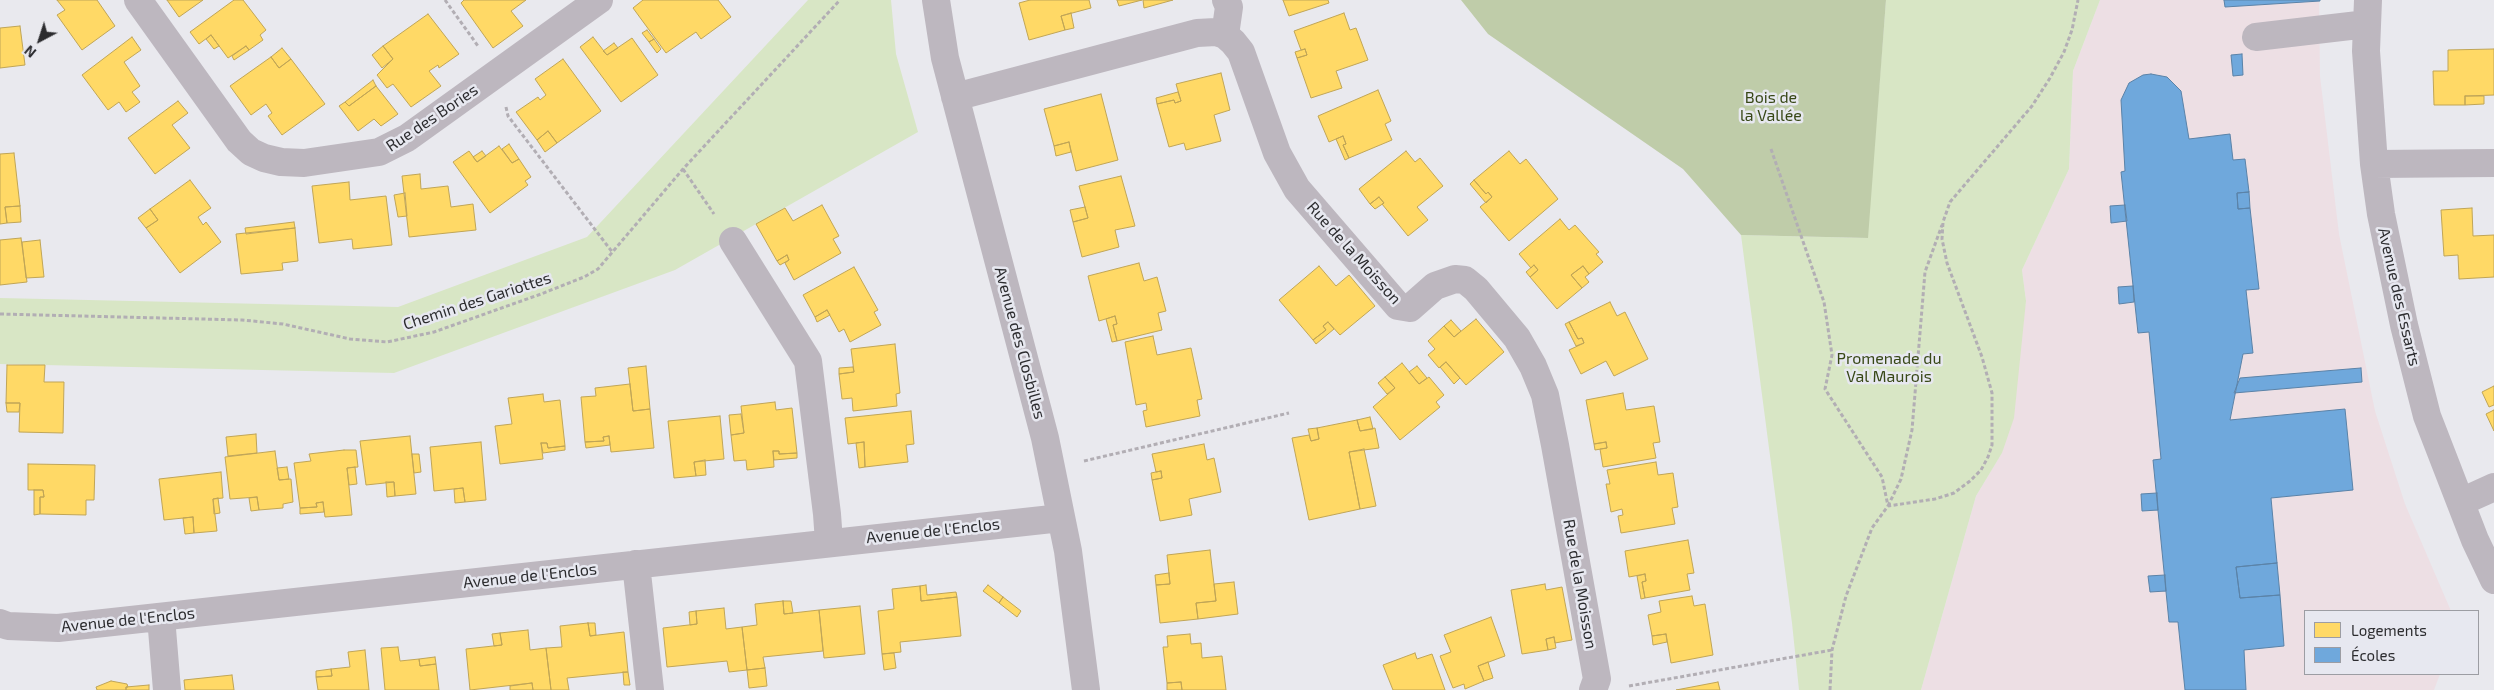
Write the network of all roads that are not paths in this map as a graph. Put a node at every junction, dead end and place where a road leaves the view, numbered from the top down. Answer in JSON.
{"nodes":[{"id":1,"x":138,"y":0,"type":"edge"},
{"id":2,"x":598,"y":0,"type":"edge"},
{"id":3,"x":936,"y":0,"type":"edge"},
{"id":4,"x":1226,"y":0,"type":"edge"},
{"id":5,"x":2368,"y":12,"type":"edge"},
{"id":6,"x":1225,"y":35,"type":"junction"},
{"id":7,"x":2256,"y":37,"type":"dead end"},
{"id":8,"x":955,"y":97,"type":"junction"},
{"id":9,"x":2494,"y":163,"type":"edge"},
{"id":10,"x":2374,"y":164,"type":"junction"},
{"id":11,"x":733,"y":241,"type":"road end"},
{"id":12,"x":2494,"y":487,"type":"edge"},
{"id":13,"x":2460,"y":502,"type":"junction"},
{"id":14,"x":1061,"y":518,"type":"junction"},
{"id":15,"x":828,"y":542,"type":"junction"},
{"id":16,"x":636,"y":564,"type":"junction"},
{"id":17,"x":2494,"y":580,"type":"edge"},
{"id":18,"x":161,"y":617,"type":"junction"},
{"id":19,"x":0,"y":623,"type":"edge"},
{"id":20,"x":1595,"y":684,"type":"edge"},
{"id":21,"x":167,"y":690,"type":"edge"},
{"id":22,"x":650,"y":690,"type":"edge"},
{"id":23,"x":1086,"y":690,"type":"edge"}],
"edges":[{"from":1,"to":2,"type":"street","name":"Rue des Bories"},
{"from":3,"to":8,"type":"street","name":"Avenue des Closbilles"},
{"from":4,"to":6,"type":"street"},
{"from":5,"to":7,"type":"street"},
{"from":5,"to":10,"type":"street","name":"Avenue des Essarts"},
{"from":6,"to":8,"type":"street"},
{"from":6,"to":20,"type":"street","name":"Rue de la Moisson"},
{"from":8,"to":14,"type":"street","name":"Avenue des Closbilles"},
{"from":9,"to":10,"type":"street"},
{"from":10,"to":13,"type":"street","name":"Avenue des Essarts"},
{"from":11,"to":15,"type":"street"},
{"from":12,"to":13,"type":"street"},
{"from":13,"to":17,"type":"street","name":"Avenue des Essarts"},
{"from":14,"to":15,"type":"street","name":"Avenue de l'Enclos"},
{"from":14,"to":23,"type":"street","name":"Avenue des Closbilles"},
{"from":15,"to":16,"type":"street","name":"Avenue de l'Enclos"},
{"from":16,"to":18,"type":"street","name":"Avenue de l'Enclos"},
{"from":16,"to":22,"type":"street"},
{"from":18,"to":19,"type":"street","name":"Avenue de l'Enclos"},
{"from":18,"to":21,"type":"street"}]}
